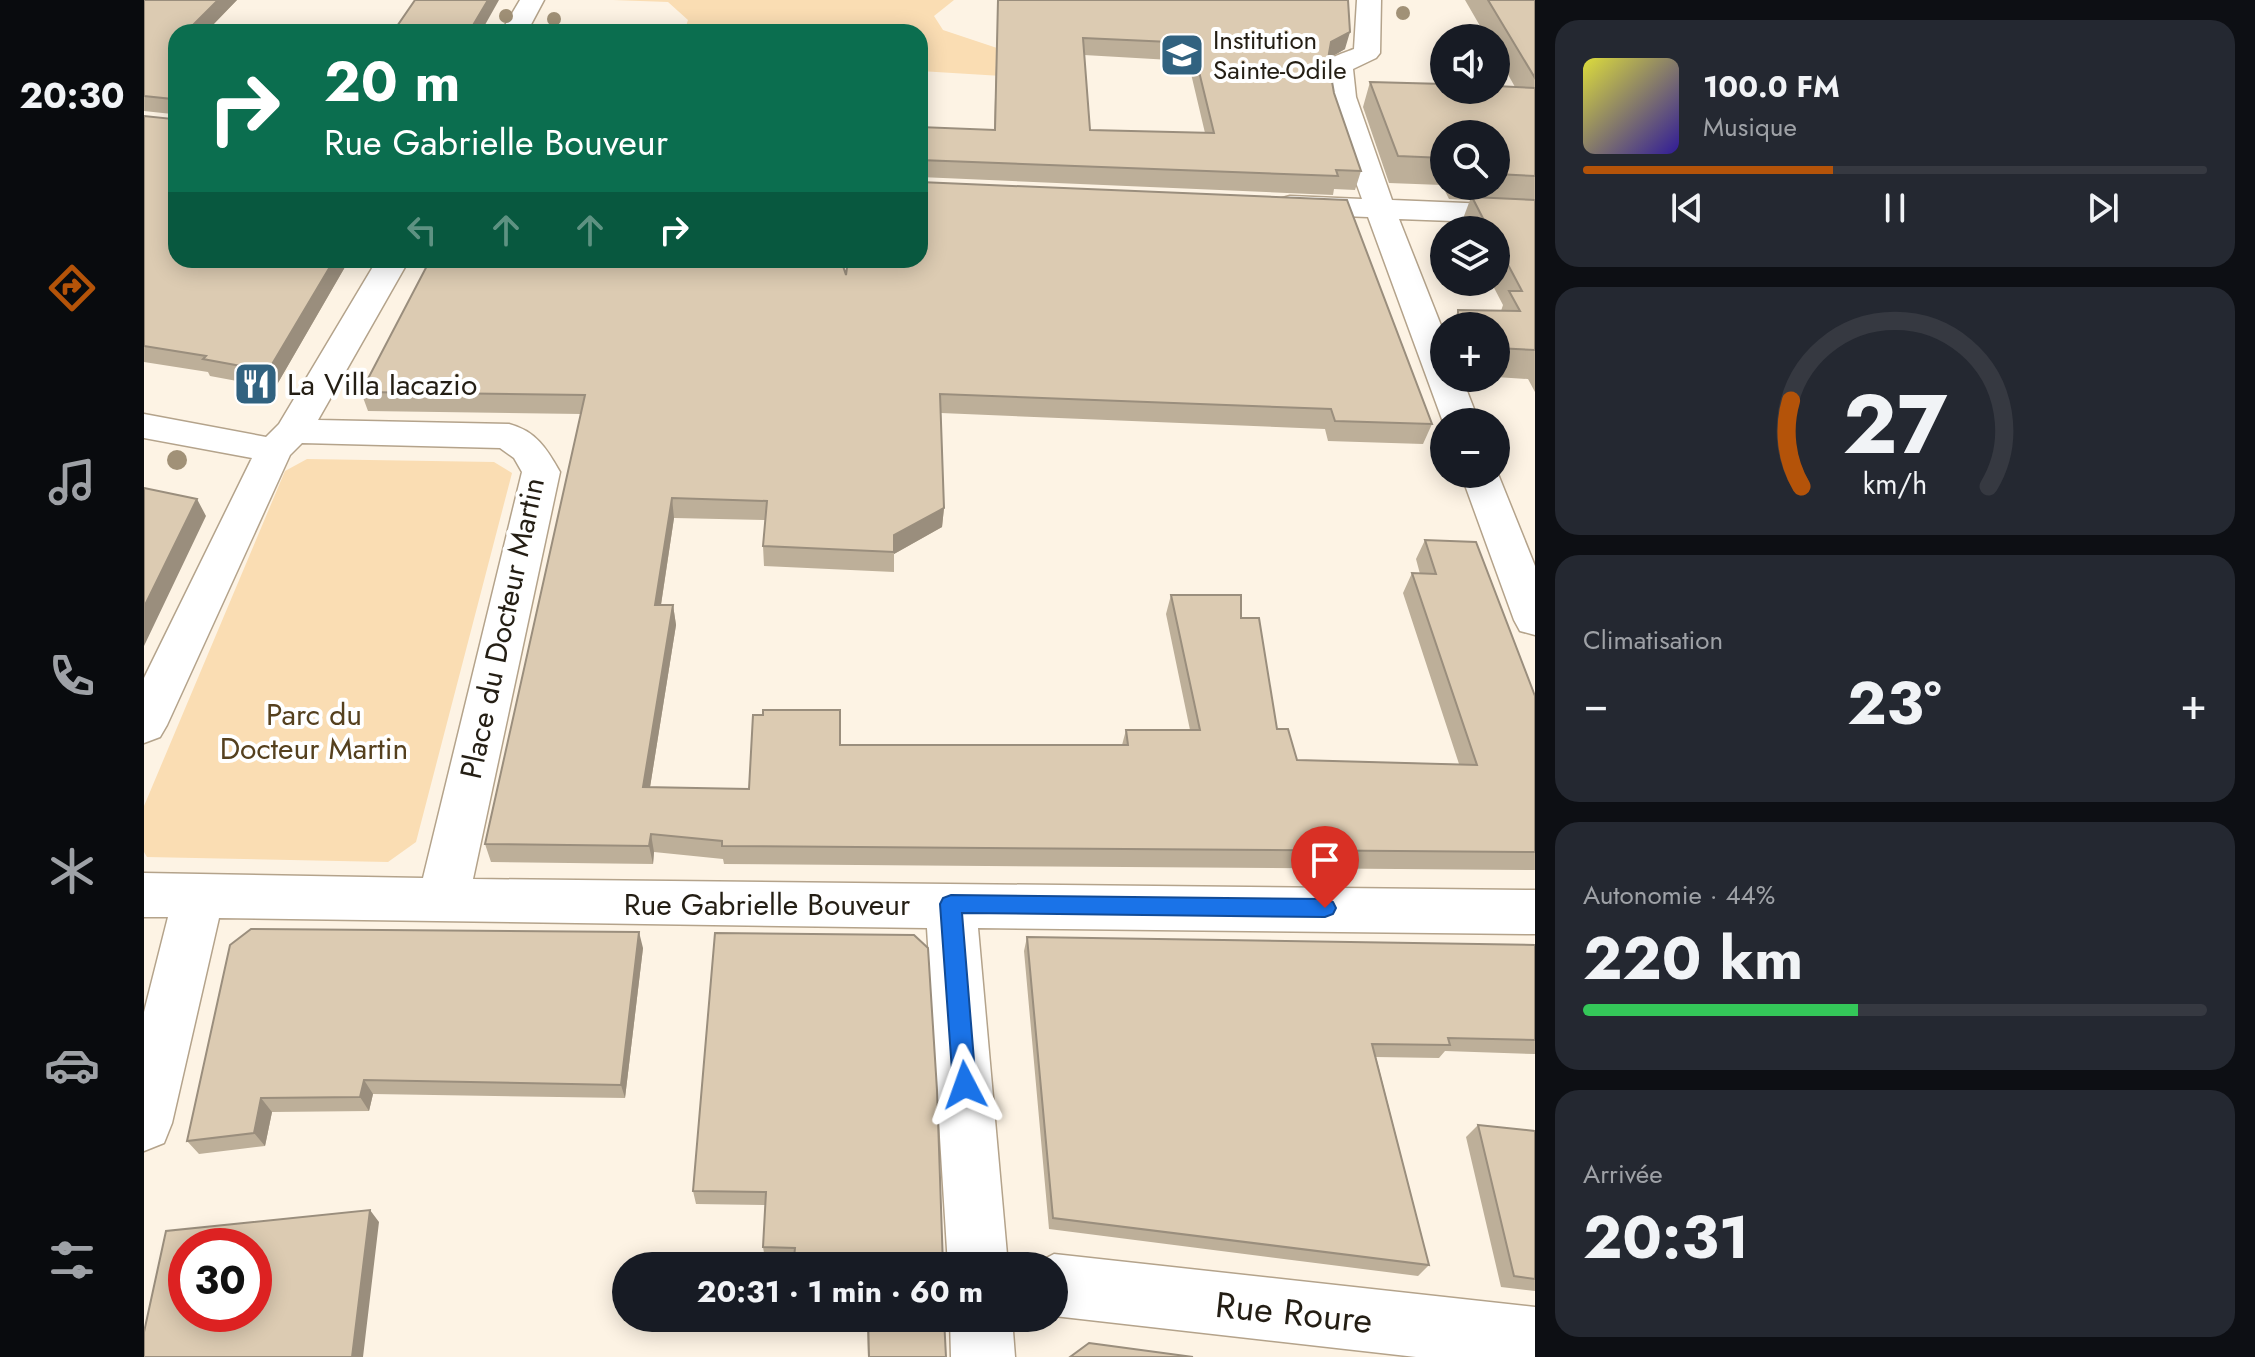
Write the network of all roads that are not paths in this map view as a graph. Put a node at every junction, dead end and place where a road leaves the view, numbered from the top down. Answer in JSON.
{"nodes":[{"id":1,"x":532,"y":0,"type":"edge"},
{"id":2,"x":1369,"y":0,"type":"edge"},
{"id":3,"x":518,"y":24,"type":"edge"},
{"id":4,"x":1264,"y":204,"type":"edge"},
{"id":5,"x":1381,"y":208,"type":"junction"},
{"id":6,"x":1535,"y":215,"type":"edge"},
{"id":7,"x":388,"y":268,"type":"edge"},
{"id":8,"x":1456,"y":408,"type":"edge"},
{"id":9,"x":144,"y":426,"type":"edge"},
{"id":10,"x":284,"y":441,"type":"junction"},
{"id":11,"x":1485,"y":488,"type":"edge"},
{"id":12,"x":1535,"y":620,"type":"edge"},
{"id":13,"x":144,"y":725,"type":"edge"},
{"id":14,"x":144,"y":895,"type":"edge"},
{"id":15,"x":199,"y":896,"type":"junction"},
{"id":16,"x":443,"y":901,"type":"junction"},
{"id":17,"x":951,"y":904,"type":"junction"},
{"id":18,"x":1535,"y":912,"type":"edge"},
{"id":19,"x":144,"y":1123,"type":"edge"},
{"id":20,"x":977,"y":1252,"type":"edge"},
{"id":21,"x":1068,"y":1287,"type":"edge"},
{"id":22,"x":982,"y":1332,"type":"edge"},
{"id":23,"x":1535,"y":1339,"type":"edge"},
{"id":24,"x":983,"y":1357,"type":"edge"}],
"edges":[{"from":1,"to":3,"type":"street"},
{"from":2,"to":5,"type":"street"},
{"from":4,"to":5,"type":"street"},
{"from":5,"to":6,"type":"street"},
{"from":5,"to":8,"type":"street"},
{"from":7,"to":10,"type":"street"},
{"from":9,"to":10,"type":"street"},
{"from":10,"to":13,"type":"street"},
{"from":10,"to":16,"type":"street","name":"Place du Docteur Martin"},
{"from":11,"to":12,"type":"street"},
{"from":14,"to":15,"type":"street","name":"Rue Gabrielle Bouveur"},
{"from":15,"to":16,"type":"street","name":"Rue Gabrielle Bouveur"},
{"from":15,"to":19,"type":"street"},
{"from":16,"to":17,"type":"street","name":"Rue Gabrielle Bouveur"},
{"from":17,"to":18,"type":"street","name":"Rue Gabrielle Bouveur"},
{"from":17,"to":20,"type":"street"},
{"from":21,"to":23,"type":"street","name":"Rue Roure"},
{"from":22,"to":24,"type":"street"}]}
